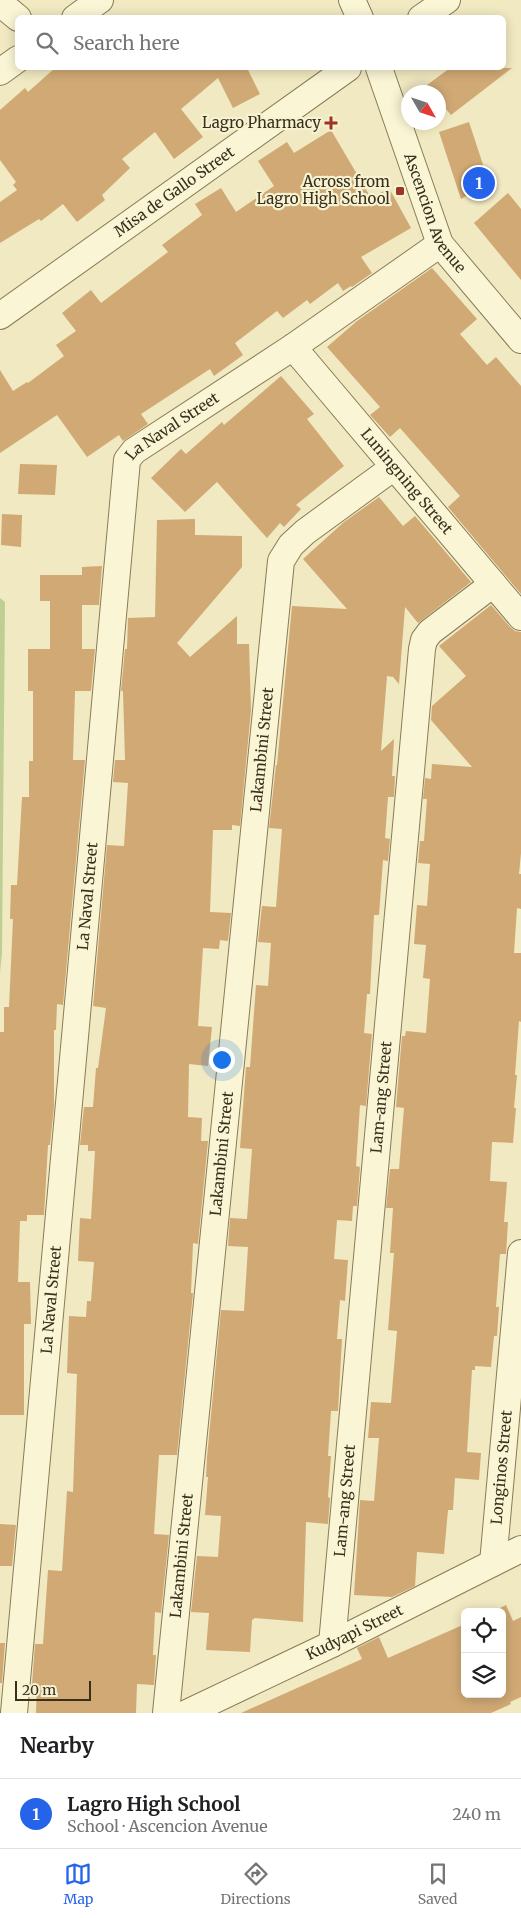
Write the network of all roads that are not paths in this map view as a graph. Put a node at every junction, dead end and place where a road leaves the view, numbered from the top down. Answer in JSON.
{"nodes":[{"id":1,"x":100,"y":0,"type":"edge"},
{"id":2,"x":352,"y":0,"type":"edge"},
{"id":3,"x":447,"y":0,"type":"edge"},
{"id":4,"x":0,"y":3,"type":"edge"},
{"id":5,"x":79,"y":15,"type":"edge"},
{"id":6,"x":359,"y":15,"type":"edge"},
{"id":7,"x":425,"y":15,"type":"edge"},
{"id":8,"x":15,"y":16,"type":"edge"},
{"id":9,"x":15,"y":61,"type":"edge"},
{"id":10,"x":345,"y":70,"type":"edge"},
{"id":11,"x":380,"y":70,"type":"edge"},
{"id":12,"x":0,"y":72,"type":"edge"},
{"id":13,"x":440,"y":244,"type":"junction"},
{"id":14,"x":0,"y":316,"type":"edge"},
{"id":15,"x":521,"y":340,"type":"edge"},
{"id":16,"x":292,"y":347,"type":"junction"},
{"id":17,"x":394,"y":467,"type":"junction"},
{"id":18,"x":493,"y":584,"type":"junction"},
{"id":19,"x":521,"y":617,"type":"edge"},
{"id":20,"x":521,"y":1253,"type":"edge"},
{"id":21,"x":521,"y":1549,"type":"edge"},
{"id":22,"x":492,"y":1562,"type":"junction"},
{"id":23,"x":332,"y":1644,"type":"junction"},
{"id":24,"x":14,"y":1713,"type":"edge"},
{"id":25,"x":166,"y":1713,"type":"edge"},
{"id":26,"x":186,"y":1713,"type":"edge"}],
"edges":[{"from":1,"to":5,"type":"street"},
{"from":2,"to":6,"type":"street"},
{"from":3,"to":7,"type":"street"},
{"from":4,"to":8,"type":"street"},
{"from":9,"to":12,"type":"street"},
{"from":10,"to":14,"type":"street","name":"Misa de Gallo Street"},
{"from":11,"to":13,"type":"street","name":"Ascencion Avenue"},
{"from":13,"to":15,"type":"street","name":"Ascencion Avenue"},
{"from":13,"to":16,"type":"street","name":"La Naval Street"},
{"from":16,"to":17,"type":"street","name":"Luningning Street"},
{"from":16,"to":24,"type":"street","name":"La Naval Street"},
{"from":17,"to":18,"type":"street","name":"Luningning Street"},
{"from":17,"to":25,"type":"street","name":"Lakambini Street"},
{"from":18,"to":19,"type":"street","name":"Luningning Street"},
{"from":18,"to":23,"type":"street","name":"Lam-ang Street"},
{"from":20,"to":22,"type":"street","name":"Longinos Street"},
{"from":21,"to":22,"type":"street","name":"Kudyapi Street"},
{"from":22,"to":23,"type":"street","name":"Kudyapi Street"},
{"from":23,"to":26,"type":"street","name":"Kudyapi Street"}]}
